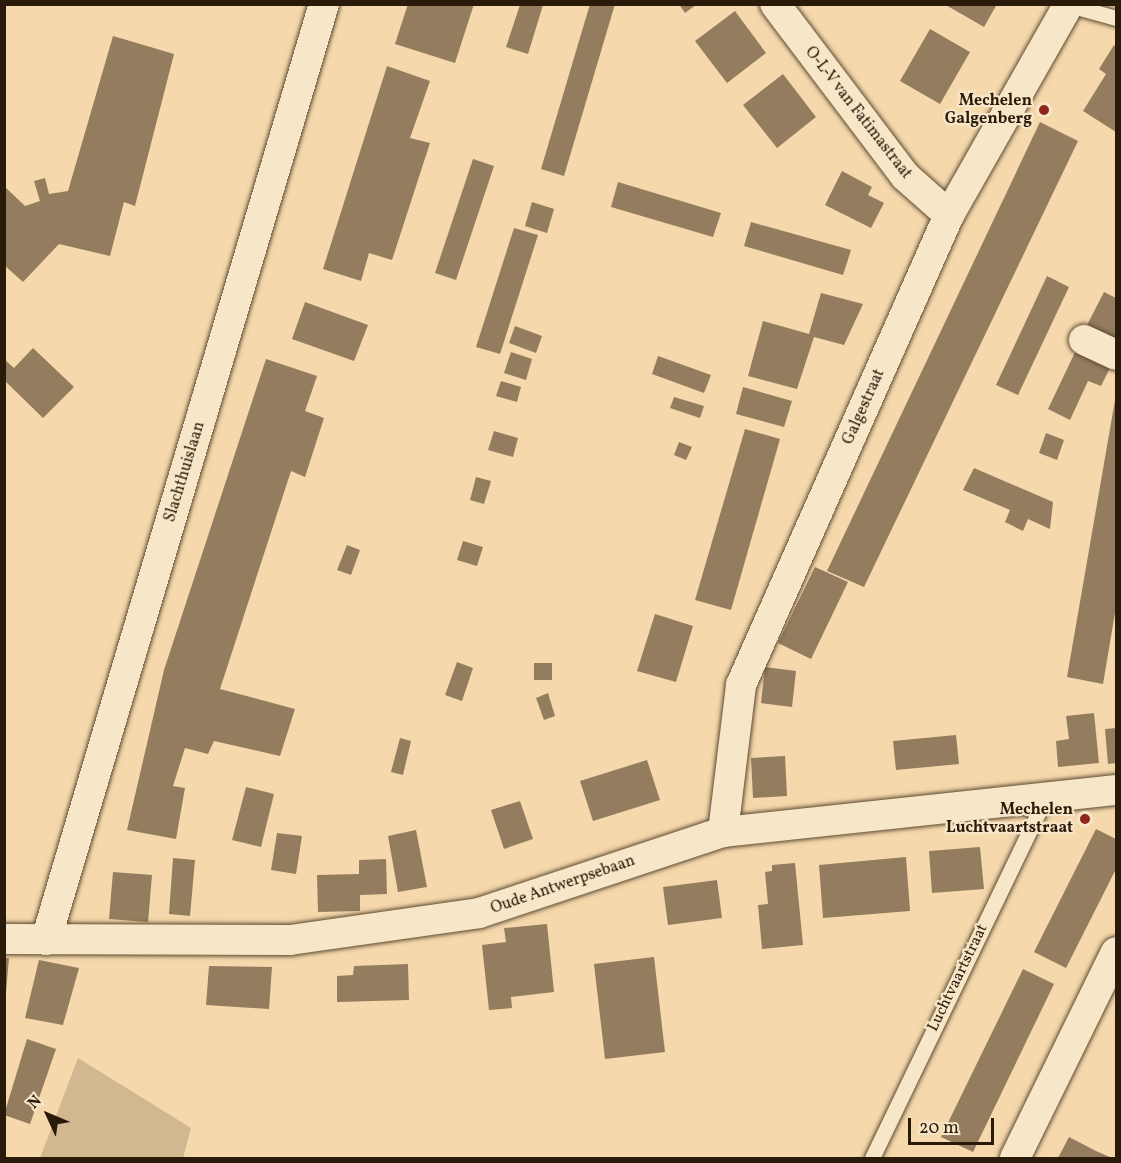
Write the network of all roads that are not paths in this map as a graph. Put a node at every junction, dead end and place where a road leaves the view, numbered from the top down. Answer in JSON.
{"nodes":[{"id":1,"x":324,"y":4,"type":"edge"},
{"id":2,"x":774,"y":4,"type":"edge"},
{"id":3,"x":1069,"y":5,"type":"edge"},
{"id":4,"x":1116,"y":18,"type":"edge"},
{"id":5,"x":949,"y":215,"type":"junction"},
{"id":6,"x":1084,"y":340,"type":"dead end"},
{"id":7,"x":1116,"y":356,"type":"edge"},
{"id":8,"x":1116,"y":790,"type":"edge"},
{"id":9,"x":1045,"y":798,"type":"junction"},
{"id":10,"x":723,"y":832,"type":"junction"},
{"id":11,"x":4,"y":939,"type":"edge"},
{"id":12,"x":46,"y":940,"type":"junction"},
{"id":13,"x":1115,"y":960,"type":"edge"},
{"id":14,"x":872,"y":1158,"type":"edge"},
{"id":15,"x":1016,"y":1158,"type":"edge"}],
"edges":[{"from":1,"to":12,"type":"street","name":"Slachthuislaan"},
{"from":2,"to":5,"type":"street","name":"O-L-V van Fatimastraat"},
{"from":3,"to":4,"type":"lane"},
{"from":3,"to":5,"type":"street","name":"Galgestraat"},
{"from":5,"to":10,"type":"street","name":"Galgestraat"},
{"from":6,"to":7,"type":"street"},
{"from":8,"to":9,"type":"street","name":"Oude Antwerpsebaan"},
{"from":9,"to":10,"type":"street","name":"Oude Antwerpsebaan"},
{"from":9,"to":14,"type":"lane","name":"Luchtvaartstraat"},
{"from":10,"to":12,"type":"street","name":"Oude Antwerpsebaan"},
{"from":11,"to":12,"type":"street","name":"Oude Antwerpsebaan"},
{"from":13,"to":15,"type":"street"}]}
